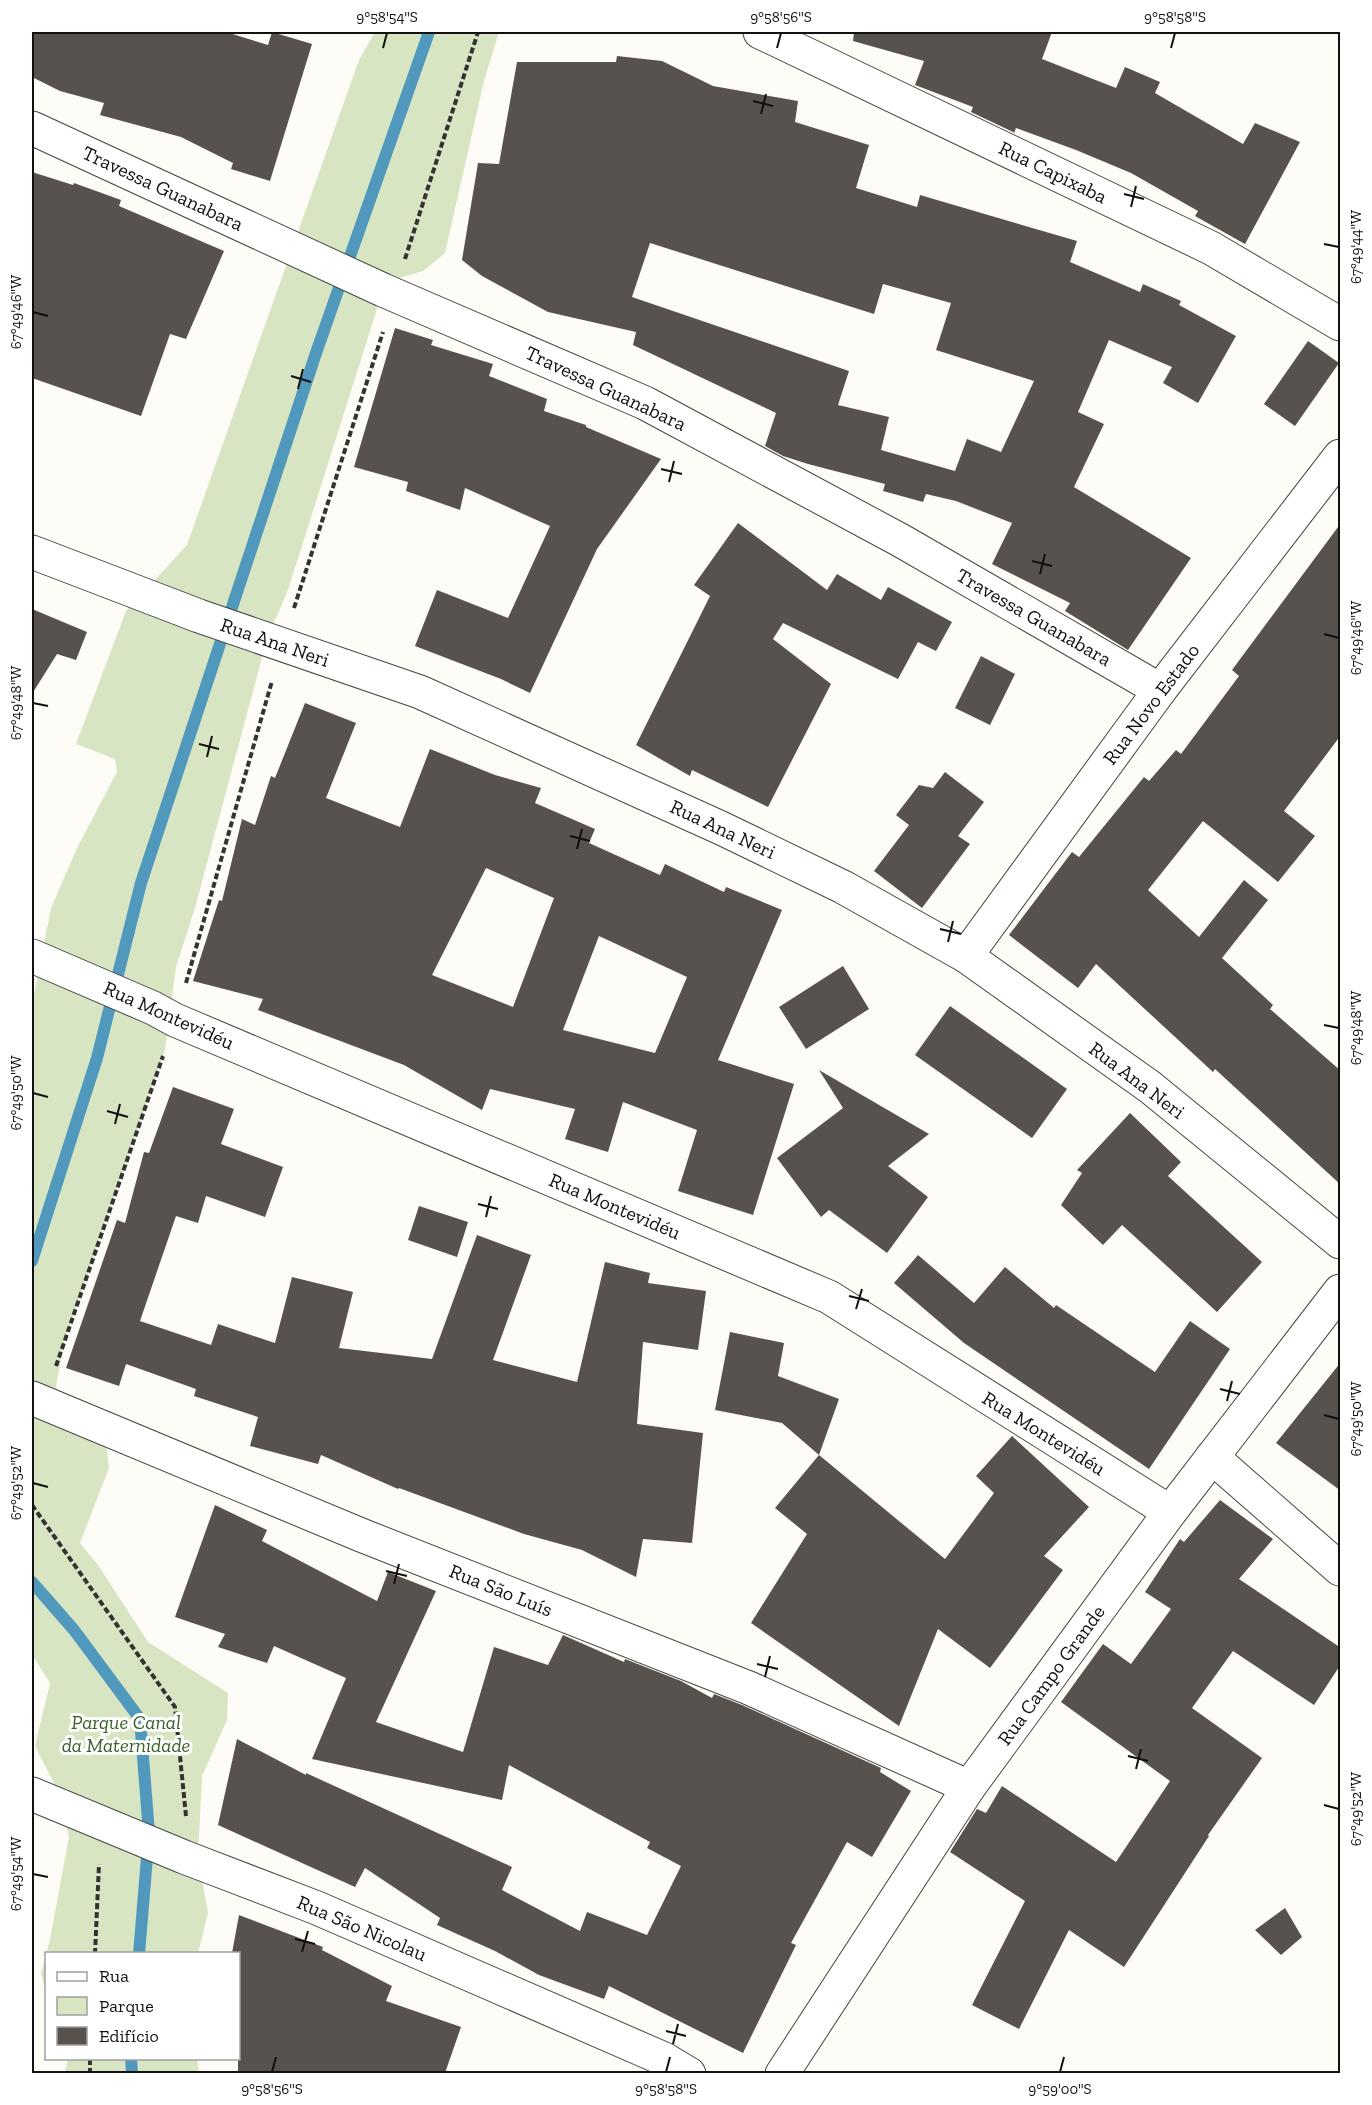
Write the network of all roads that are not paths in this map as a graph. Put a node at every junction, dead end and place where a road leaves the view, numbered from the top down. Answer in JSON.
{"nodes":[{"id":1,"x":760,"y":32,"type":"edge"},
{"id":2,"x":32,"y":128,"type":"edge"},
{"id":3,"x":1341,"y":324,"type":"edge"},
{"id":4,"x":1341,"y":456,"type":"edge"},
{"id":5,"x":32,"y":552,"type":"edge"},
{"id":6,"x":1160,"y":690,"type":"junction"},
{"id":7,"x":32,"y":956,"type":"edge"},
{"id":8,"x":966,"y":956,"type":"junction"},
{"id":9,"x":1341,"y":1242,"type":"edge"},
{"id":10,"x":1341,"y":1291,"type":"edge"},
{"id":11,"x":38,"y":1401,"type":"edge"},
{"id":12,"x":1212,"y":1457,"type":"junction"},
{"id":13,"x":1170,"y":1512,"type":"junction"},
{"id":14,"x":1341,"y":1569,"type":"edge"},
{"id":15,"x":969,"y":1787,"type":"junction"},
{"id":16,"x":32,"y":1794,"type":"edge"},
{"id":17,"x":689,"y":2073,"type":"edge"},
{"id":18,"x":782,"y":2073,"type":"edge"}],
"edges":[{"from":1,"to":3,"type":"street","name":"Rua Capixaba"},
{"from":2,"to":6,"type":"street","name":"Travessa Guanabara"},
{"from":4,"to":6,"type":"street","name":"Rua Novo Estado"},
{"from":5,"to":8,"type":"street","name":"Rua Ana Neri"},
{"from":6,"to":8,"type":"street","name":"Rua Novo Estado"},
{"from":7,"to":13,"type":"street","name":"Rua Montevidéu"},
{"from":8,"to":9,"type":"street","name":"Rua Ana Neri"},
{"from":10,"to":12,"type":"street","name":"Rua Campo Grande"},
{"from":11,"to":15,"type":"street","name":"Rua São Luís"},
{"from":12,"to":13,"type":"street","name":"Rua Campo Grande"},
{"from":12,"to":14,"type":"street"},
{"from":13,"to":15,"type":"street","name":"Rua Campo Grande"},
{"from":15,"to":18,"type":"street","name":"Rua Campo Grande"},
{"from":16,"to":17,"type":"street","name":"Rua São Nicolau"}]}
